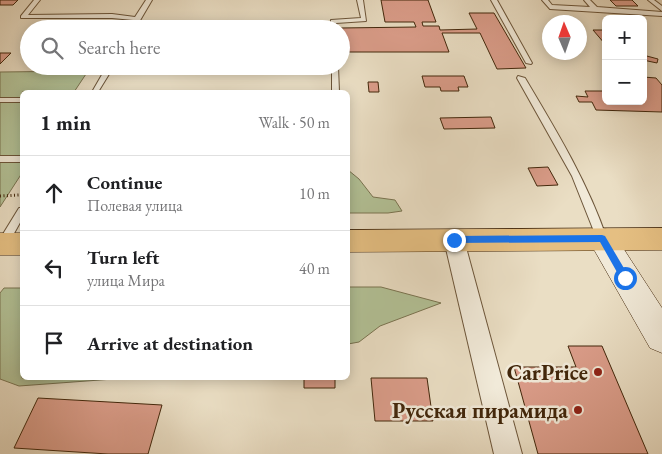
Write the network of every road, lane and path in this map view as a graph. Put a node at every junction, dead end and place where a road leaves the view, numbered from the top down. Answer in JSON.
{"nodes":[{"id":1,"x":37,"y":0,"type":"edge"},
{"id":2,"x":149,"y":0,"type":"edge"},
{"id":3,"x":360,"y":0,"type":"edge"},
{"id":4,"x":494,"y":0,"type":"edge"},
{"id":5,"x":545,"y":0,"type":"edge"},
{"id":6,"x":587,"y":0,"type":"edge"},
{"id":7,"x":651,"y":0,"type":"edge"},
{"id":8,"x":660,"y":5,"type":"edge"},
{"id":9,"x":595,"y":9,"type":"junction"},
{"id":10,"x":662,"y":14,"type":"edge"},
{"id":11,"x":137,"y":19,"type":"joint"},
{"id":12,"x":350,"y":20,"type":"edge"},
{"id":13,"x":530,"y":63,"type":"dead end"},
{"id":14,"x":105,"y":75,"type":"edge"},
{"id":15,"x":335,"y":75,"type":"edge"},
{"id":16,"x":521,"y":78,"type":"dead end"},
{"id":17,"x":96,"y":90,"type":"edge"},
{"id":18,"x":336,"y":90,"type":"edge"},
{"id":19,"x":0,"y":100,"type":"edge"},
{"id":20,"x":20,"y":100,"type":"edge"},
{"id":21,"x":0,"y":159,"type":"edge"},
{"id":22,"x":20,"y":159,"type":"edge"},
{"id":23,"x":20,"y":195,"type":"edge"},
{"id":24,"x":0,"y":196,"type":"edge"},
{"id":25,"x":20,"y":216,"type":"edge"},
{"id":26,"x":602,"y":239,"type":"junction"},
{"id":27,"x":662,"y":239,"type":"edge"},
{"id":28,"x":454,"y":240,"type":"junction"},
{"id":29,"x":350,"y":241,"type":"edge"},
{"id":30,"x":8,"y":244,"type":"edge"},
{"id":31,"x":662,"y":337,"type":"edge"},
{"id":32,"x":508,"y":454,"type":"edge"}],
"edges":[{"from":1,"to":11,"type":"lane"},
{"from":2,"to":11,"type":"lane"},
{"from":3,"to":12,"type":"lane"},
{"from":4,"to":13,"type":"lane"},
{"from":5,"to":9,"type":"lane"},
{"from":6,"to":9,"type":"lane"},
{"from":7,"to":8,"type":"lane"},
{"from":9,"to":10,"type":"lane"},
{"from":14,"to":17,"type":"lane"},
{"from":15,"to":18,"type":"lane"},
{"from":16,"to":26,"type":"lane"},
{"from":19,"to":20,"type":"lane"},
{"from":21,"to":22,"type":"lane"},
{"from":23,"to":24,"type":"path"},
{"from":25,"to":30,"type":"lane"},
{"from":26,"to":27,"type":"main road"},
{"from":26,"to":28,"type":"main road"},
{"from":26,"to":31,"type":"main road"},
{"from":28,"to":29,"type":"main road"},
{"from":28,"to":32,"type":"street"}]}
